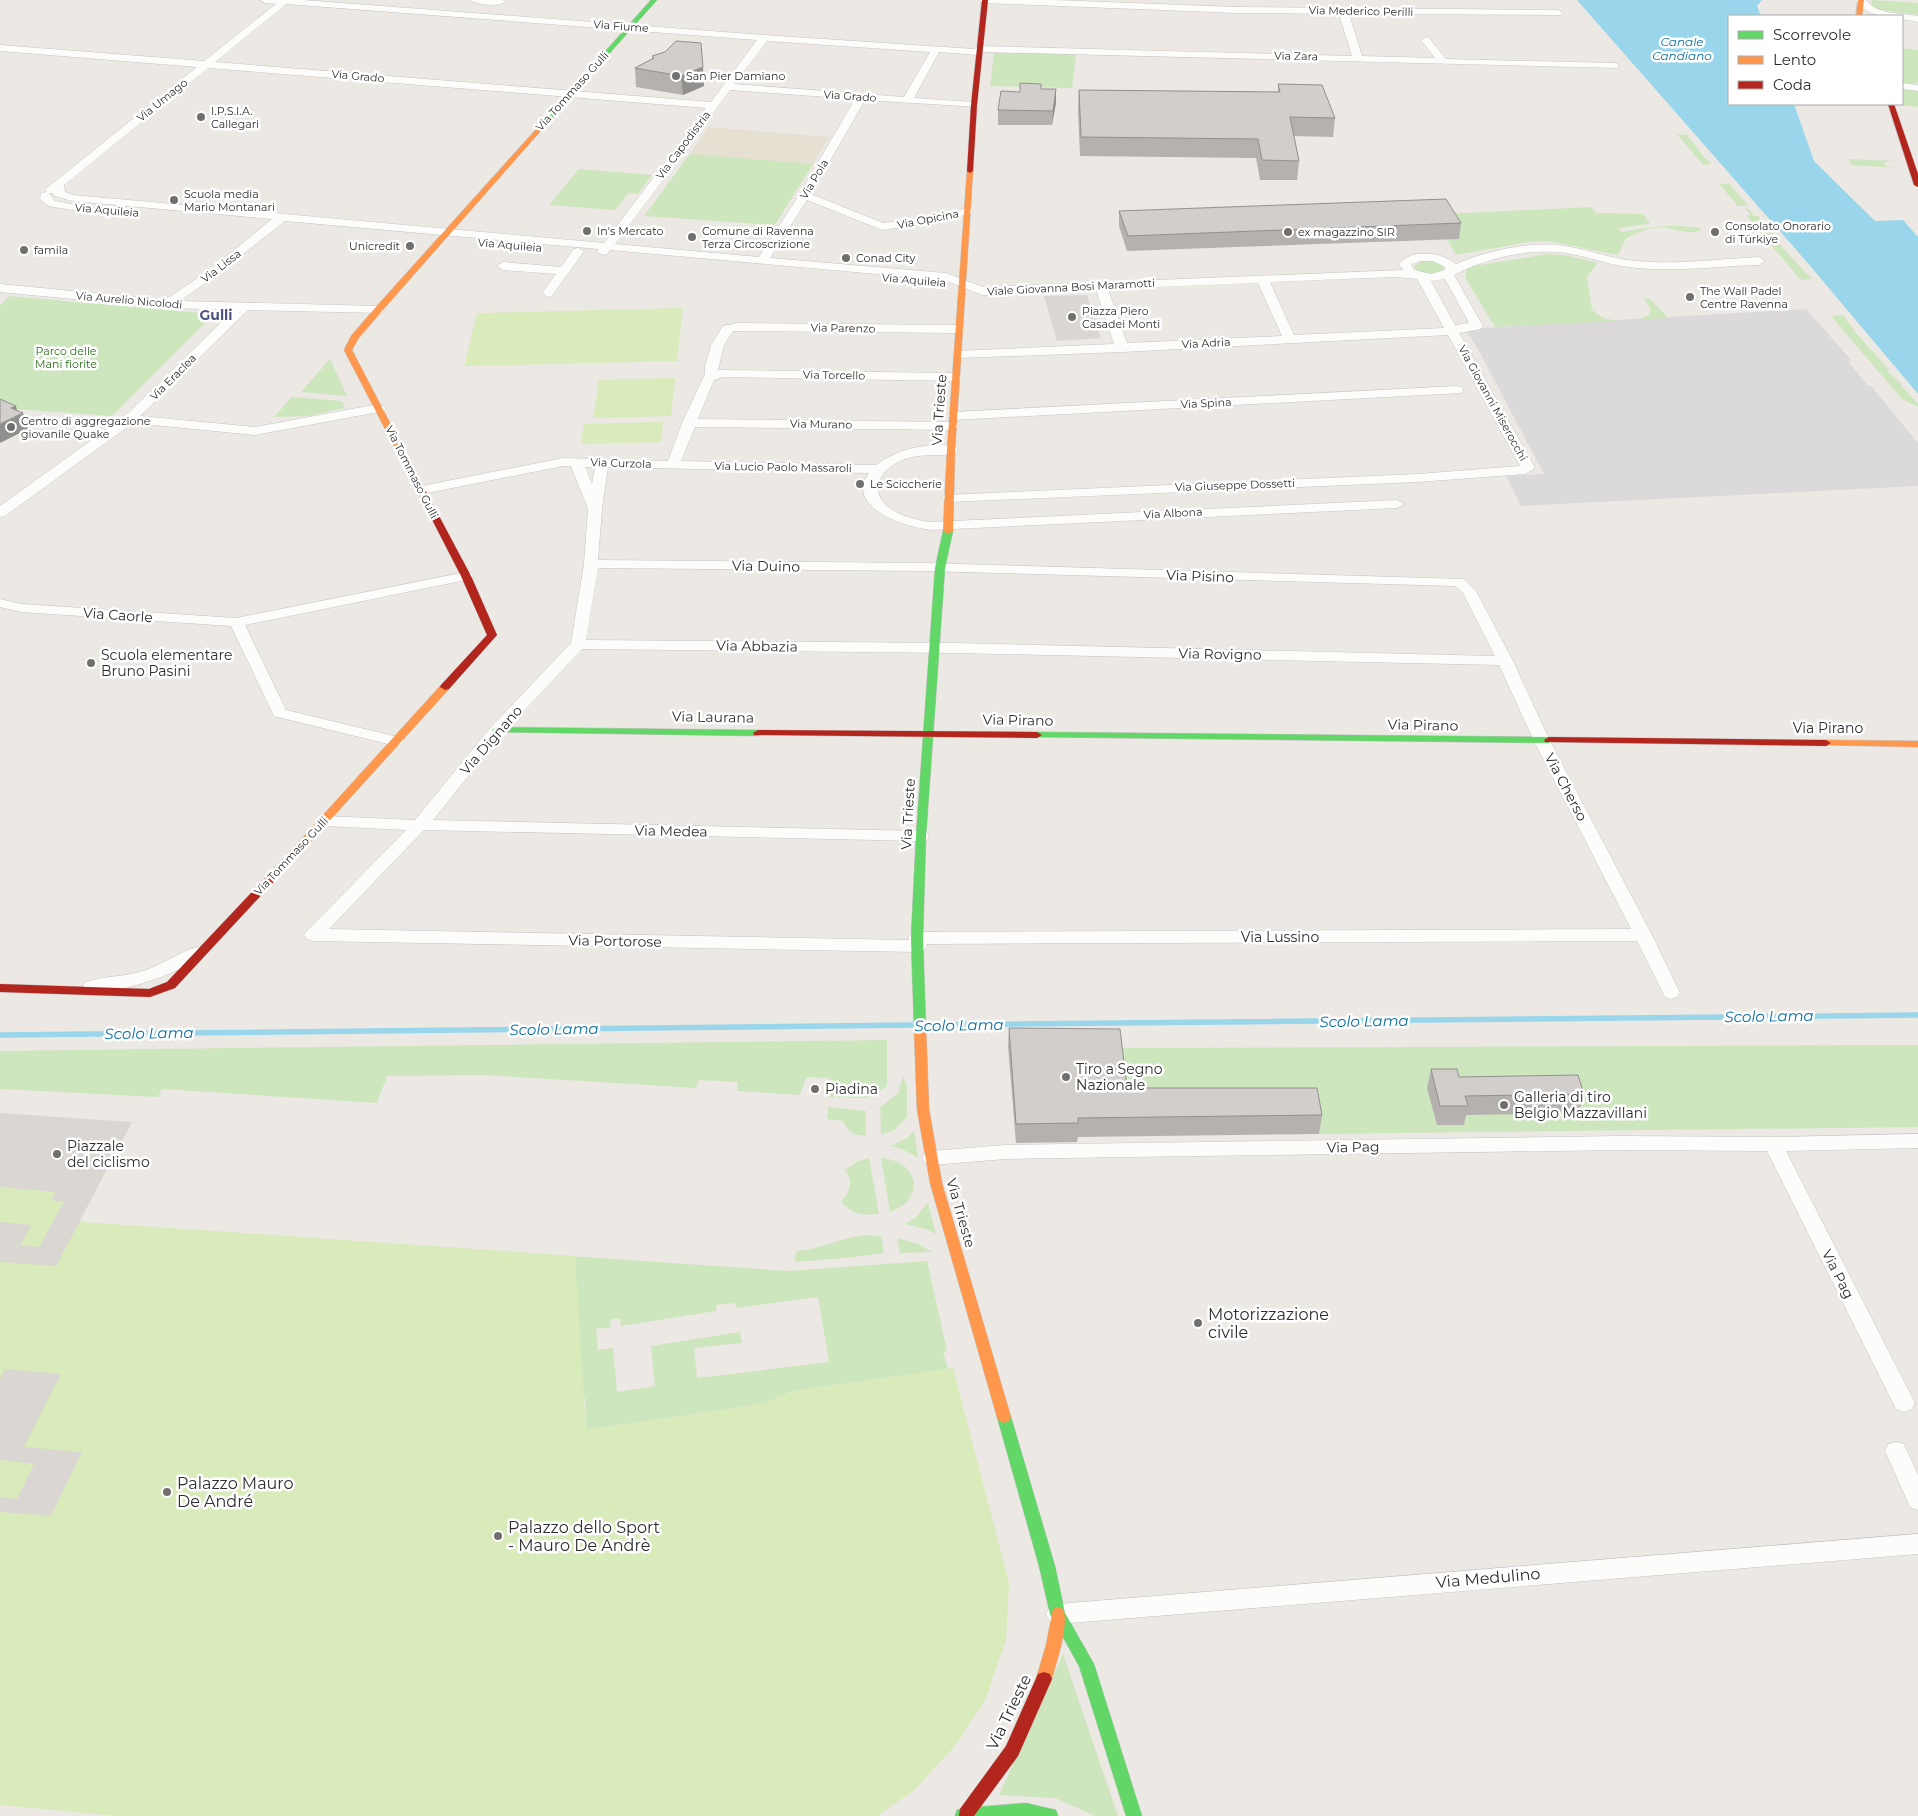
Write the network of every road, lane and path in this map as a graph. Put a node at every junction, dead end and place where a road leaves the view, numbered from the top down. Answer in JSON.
{"nodes":[{"id":1,"x":265,"y":0,"type":"edge"},
{"id":2,"x":475,"y":0,"type":"edge"},
{"id":3,"x":654,"y":0,"type":"edge"},
{"id":4,"x":984,"y":0,"type":"edge"},
{"id":5,"x":1224,"y":0,"type":"edge"},
{"id":6,"x":1240,"y":0,"type":"edge"},
{"id":7,"x":1397,"y":0,"type":"edge"},
{"id":8,"x":1860,"y":0,"type":"edge"},
{"id":9,"x":285,"y":1,"type":"edge"},
{"id":10,"x":501,"y":1,"type":"edge"},
{"id":11,"x":1236,"y":10,"type":"junction"},
{"id":12,"x":1250,"y":10,"type":"junction"},
{"id":13,"x":1343,"y":11,"type":"junction"},
{"id":14,"x":1406,"y":12,"type":"junction"},
{"id":15,"x":1558,"y":14,"type":"dead end"},
{"id":16,"x":1859,"y":15,"type":"edge"},
{"id":17,"x":1895,"y":15,"type":"edge"},
{"id":18,"x":485,"y":16,"type":"junction"},
{"id":19,"x":1903,"y":16,"type":"edge"},
{"id":20,"x":1918,"y":18,"type":"edge"},
{"id":21,"x":631,"y":27,"type":"junction"},
{"id":22,"x":764,"y":38,"type":"junction"},
{"id":23,"x":1426,"y":40,"type":"dead end"},
{"id":24,"x":1,"y":48,"type":"edge"},
{"id":25,"x":936,"y":49,"type":"junction"},
{"id":26,"x":979,"y":50,"type":"junction"},
{"id":27,"x":1358,"y":58,"type":"junction"},
{"id":28,"x":1442,"y":60,"type":"junction"},
{"id":29,"x":207,"y":64,"type":"junction"},
{"id":30,"x":1614,"y":66,"type":"dead end"},
{"id":31,"x":1903,"y":86,"type":"edge"},
{"id":32,"x":726,"y":87,"type":"junction"},
{"id":33,"x":1918,"y":88,"type":"edge"},
{"id":34,"x":570,"y":92,"type":"junction"},
{"id":35,"x":862,"y":97,"type":"junction"},
{"id":36,"x":907,"y":100,"type":"junction"},
{"id":37,"x":713,"y":105,"type":"junction"},
{"id":38,"x":974,"y":105,"type":"junction"},
{"id":39,"x":1891,"y":105,"type":"edge"},
{"id":40,"x":1903,"y":139,"type":"junction"},
{"id":41,"x":1918,"y":150,"type":"edge"},
{"id":42,"x":59,"y":184,"type":"junction"},
{"id":43,"x":1918,"y":185,"type":"edge"},
{"id":44,"x":805,"y":195,"type":"junction"},
{"id":45,"x":42,"y":198,"type":"joint"},
{"id":46,"x":967,"y":211,"type":"junction"},
{"id":47,"x":277,"y":221,"type":"junction"},
{"id":48,"x":444,"y":236,"type":"junction"},
{"id":49,"x":606,"y":249,"type":"junction"},
{"id":50,"x":578,"y":251,"type":"junction"},
{"id":51,"x":1480,"y":259,"type":"junction"},
{"id":52,"x":763,"y":260,"type":"junction"},
{"id":53,"x":1442,"y":260,"type":"junction"},
{"id":54,"x":1759,"y":261,"type":"dead end"},
{"id":55,"x":1405,"y":264,"type":"junction"},
{"id":56,"x":503,"y":266,"type":"dead end"},
{"id":57,"x":564,"y":271,"type":"junction"},
{"id":58,"x":1449,"y":273,"type":"junction"},
{"id":59,"x":1419,"y":275,"type":"junction"},
{"id":60,"x":1262,"y":278,"type":"junction"},
{"id":61,"x":962,"y":284,"type":"junction"},
{"id":62,"x":1101,"y":286,"type":"junction"},
{"id":63,"x":0,"y":288,"type":"edge"},
{"id":64,"x":548,"y":293,"type":"dead end"},
{"id":65,"x":167,"y":304,"type":"junction"},
{"id":66,"x":244,"y":307,"type":"junction"},
{"id":67,"x":378,"y":310,"type":"junction"},
{"id":68,"x":959,"y":328,"type":"junction"},
{"id":69,"x":1454,"y":331,"type":"junction"},
{"id":70,"x":1289,"y":338,"type":"junction"},
{"id":71,"x":1122,"y":348,"type":"junction"},
{"id":72,"x":958,"y":354,"type":"junction"},
{"id":73,"x":712,"y":375,"type":"junction"},
{"id":74,"x":956,"y":377,"type":"junction"},
{"id":75,"x":1458,"y":390,"type":"dead end"},
{"id":76,"x":379,"y":408,"type":"junction"},
{"id":77,"x":130,"y":419,"type":"junction"},
{"id":78,"x":954,"y":421,"type":"junction"},
{"id":79,"x":689,"y":423,"type":"junction"},
{"id":80,"x":951,"y":450,"type":"junction"},
{"id":81,"x":576,"y":462,"type":"junction"},
{"id":82,"x":602,"y":462,"type":"junction"},
{"id":83,"x":679,"y":465,"type":"junction"},
{"id":84,"x":880,"y":469,"type":"junction"},
{"id":85,"x":1520,"y":471,"type":"joint"},
{"id":86,"x":422,"y":490,"type":"junction"},
{"id":87,"x":950,"y":498,"type":"junction"},
{"id":88,"x":1397,"y":504,"type":"dead end"},
{"id":89,"x":595,"y":509,"type":"junction"},
{"id":90,"x":0,"y":513,"type":"edge"},
{"id":91,"x":949,"y":525,"type":"junction"},
{"id":92,"x":591,"y":564,"type":"junction"},
{"id":93,"x":940,"y":568,"type":"junction"},
{"id":94,"x":466,"y":576,"type":"junction"},
{"id":95,"x":1459,"y":582,"type":"joint"},
{"id":96,"x":0,"y":603,"type":"edge"},
{"id":97,"x":236,"y":622,"type":"junction"},
{"id":98,"x":578,"y":644,"type":"junction"},
{"id":99,"x":935,"y":648,"type":"junction"},
{"id":100,"x":1505,"y":661,"type":"junction"},
{"id":101,"x":497,"y":730,"type":"junction"},
{"id":102,"x":928,"y":734,"type":"junction"},
{"id":103,"x":396,"y":741,"type":"junction"},
{"id":104,"x":1542,"y":741,"type":"junction"},
{"id":105,"x":1918,"y":744,"type":"edge"},
{"id":106,"x":338,"y":805,"type":"junction"},
{"id":107,"x":325,"y":821,"type":"junction"},
{"id":108,"x":413,"y":825,"type":"junction"},
{"id":109,"x":921,"y":836,"type":"junction"},
{"id":110,"x":312,"y":935,"type":"joint"},
{"id":111,"x":1643,"y":935,"type":"junction"},
{"id":112,"x":917,"y":942,"type":"junction"},
{"id":113,"x":208,"y":946,"type":"joint"},
{"id":114,"x":0,"y":988,"type":"edge"},
{"id":115,"x":38,"y":989,"type":"joint"},
{"id":116,"x":1671,"y":994,"type":"dead end"},
{"id":117,"x":1918,"y":1141,"type":"edge"},
{"id":118,"x":1773,"y":1144,"type":"junction"},
{"id":119,"x":932,"y":1158,"type":"junction"},
{"id":120,"x":1904,"y":1403,"type":"dead end"},
{"id":121,"x":1896,"y":1450,"type":"dead end"},
{"id":122,"x":1918,"y":1500,"type":"edge"},
{"id":123,"x":1918,"y":1544,"type":"edge"},
{"id":124,"x":1058,"y":1614,"type":"junction"},
{"id":125,"x":964,"y":1815,"type":"edge"},
{"id":126,"x":1050,"y":1816,"type":"edge"},
{"id":127,"x":1134,"y":1816,"type":"edge"}],
"edges":[{"from":1,"to":9,"type":"street","name":"Via Fiume"},
{"from":2,"to":10,"type":"street"},
{"from":3,"to":21,"type":"street","name":"Via Tommaso Gulli"},
{"from":4,"to":11,"type":"street","name":"Via Mederico Perilli"},
{"from":4,"to":26,"type":"street","name":"Via Trieste"},
{"from":5,"to":11,"type":"street"},
{"from":6,"to":12,"type":"street"},
{"from":7,"to":14,"type":"street"},
{"from":8,"to":16,"type":"street"},
{"from":8,"to":17,"type":"street"},
{"from":9,"to":18,"type":"street","name":"Via Fiume"},
{"from":9,"to":29,"type":"street","name":"Via Umago"},
{"from":10,"to":18,"type":"street"},
{"from":11,"to":12,"type":"street","name":"Via Mederico Perilli"},
{"from":12,"to":13,"type":"street","name":"Via Mederico Perilli"},
{"from":13,"to":14,"type":"street","name":"Via Mederico Perilli"},
{"from":13,"to":27,"type":"street"},
{"from":14,"to":15,"type":"street","name":"Via Mederico Perilli"},
{"from":18,"to":21,"type":"street","name":"Via Fiume"},
{"from":19,"to":20,"type":"street"},
{"from":21,"to":22,"type":"street","name":"Via Fiume"},
{"from":21,"to":34,"type":"street","name":"Via Tommaso Gulli"},
{"from":22,"to":25,"type":"street","name":"Via Fiume"},
{"from":22,"to":32,"type":"street","name":"Via Capodistria"},
{"from":23,"to":28,"type":"street"},
{"from":24,"to":29,"type":"street","name":"Via Grado"},
{"from":25,"to":26,"type":"street","name":"Via Fiume"},
{"from":25,"to":36,"type":"street"},
{"from":26,"to":27,"type":"street","name":"Via Zara"},
{"from":26,"to":38,"type":"street","name":"Via Trieste"},
{"from":27,"to":28,"type":"street","name":"Via Zara"},
{"from":28,"to":30,"type":"street","name":"Via Zara"},
{"from":29,"to":34,"type":"street","name":"Via Grado"},
{"from":29,"to":42,"type":"street","name":"Via Umago"},
{"from":31,"to":33,"type":"street"},
{"from":32,"to":35,"type":"street","name":"Via Grado"},
{"from":32,"to":37,"type":"street","name":"Via Capodistria"},
{"from":34,"to":37,"type":"street","name":"Via Grado"},
{"from":34,"to":48,"type":"street","name":"Via Tommaso Gulli"},
{"from":35,"to":36,"type":"street","name":"Via Grado"},
{"from":35,"to":44,"type":"street","name":"Via Pola"},
{"from":36,"to":38,"type":"street","name":"Via Grado"},
{"from":37,"to":49,"type":"street","name":"Via Capodistria"},
{"from":38,"to":46,"type":"street","name":"Via Trieste"},
{"from":39,"to":40,"type":"street"},
{"from":40,"to":41,"type":"street"},
{"from":40,"to":43,"type":"street"},
{"from":42,"to":45,"type":"street","name":"Via Umago"},
{"from":42,"to":47,"type":"street","name":"Via Aquileia"},
{"from":44,"to":46,"type":"street","name":"Via Opicina"},
{"from":44,"to":52,"type":"street","name":"Via Pola"},
{"from":45,"to":47,"type":"street","name":"Via Aquileia"},
{"from":46,"to":61,"type":"street","name":"Via Trieste"},
{"from":47,"to":48,"type":"street","name":"Via Aquileia"},
{"from":47,"to":65,"type":"street","name":"Via Lissa"},
{"from":48,"to":49,"type":"street","name":"Via Aquileia"},
{"from":48,"to":50,"type":"street","name":"Via Aquileia"},
{"from":48,"to":67,"type":"street","name":"Via Tommaso Gulli"},
{"from":49,"to":50,"type":"street","name":"Via Aquileia"},
{"from":49,"to":52,"type":"street","name":"Via Aquileia"},
{"from":49,"to":61,"type":"street","name":"Via Aquileia"},
{"from":50,"to":57,"type":"street"},
{"from":51,"to":53,"type":"street"},
{"from":51,"to":54,"type":"street"},
{"from":51,"to":58,"type":"street"},
{"from":52,"to":61,"type":"street","name":"Via Aquileia"},
{"from":53,"to":55,"type":"street","name":"Viale Giovanna Bosi Maramotti"},
{"from":53,"to":58,"type":"street"},
{"from":55,"to":59,"type":"street","name":"Via Giovanni Miserocchi"},
{"from":55,"to":61,"type":"street","name":"Viale Giovanna Bosi Maramotti"},
{"from":56,"to":57,"type":"street"},
{"from":57,"to":64,"type":"street"},
{"from":58,"to":59,"type":"street","name":"Viale Giovanna Bosi Maramotti"},
{"from":58,"to":69,"type":"street","name":"Via Giovanni Miserocchi"},
{"from":59,"to":60,"type":"street","name":"Viale Giovanna Bosi Maramotti"},
{"from":59,"to":69,"type":"street","name":"Via Giovanni Miserocchi"},
{"from":60,"to":62,"type":"street","name":"Viale Giovanna Bosi Maramotti"},
{"from":60,"to":70,"type":"street"},
{"from":61,"to":62,"type":"street","name":"Viale Giovanna Bosi Maramotti"},
{"from":61,"to":68,"type":"street","name":"Via Trieste"},
{"from":62,"to":71,"type":"street"},
{"from":63,"to":65,"type":"street","name":"Via Aurelio Nicolodi"},
{"from":65,"to":66,"type":"street","name":"Via Aurelio Nicolodi"},
{"from":66,"to":67,"type":"street","name":"Via Aurelio Nicolodi"},
{"from":66,"to":77,"type":"street","name":"Via Eraclea"},
{"from":67,"to":76,"type":"street","name":"Via Tommaso Gulli"},
{"from":68,"to":72,"type":"street","name":"Via Trieste"},
{"from":68,"to":73,"type":"street","name":"Via Parenzo"},
{"from":69,"to":70,"type":"street","name":"Via Adria"},
{"from":69,"to":85,"type":"street","name":"Via Giovanni Miserocchi"},
{"from":70,"to":71,"type":"street","name":"Via Adria"},
{"from":71,"to":72,"type":"street","name":"Via Adria"},
{"from":72,"to":74,"type":"street","name":"Via Trieste"},
{"from":73,"to":74,"type":"street","name":"Via Torcello"},
{"from":73,"to":79,"type":"street"},
{"from":74,"to":78,"type":"street","name":"Via Trieste"},
{"from":75,"to":78,"type":"street","name":"Via Spina"},
{"from":76,"to":77,"type":"street"},
{"from":76,"to":86,"type":"street","name":"Via Tommaso Gulli"},
{"from":77,"to":90,"type":"street","name":"Via Eraclea"},
{"from":78,"to":79,"type":"street","name":"Via Murano"},
{"from":78,"to":80,"type":"street","name":"Via Trieste"},
{"from":79,"to":83,"type":"street"},
{"from":80,"to":84,"type":"street"},
{"from":80,"to":87,"type":"street","name":"Via Trieste"},
{"from":81,"to":82,"type":"street","name":"Via Curzola"},
{"from":81,"to":86,"type":"street","name":"Via Curzola"},
{"from":81,"to":89,"type":"street"},
{"from":82,"to":83,"type":"street","name":"Via Curzola"},
{"from":82,"to":89,"type":"street"},
{"from":83,"to":84,"type":"street","name":"Via Lucio Paolo Massaroli"},
{"from":84,"to":91,"type":"street","name":"Via Albona"},
{"from":85,"to":87,"type":"street","name":"Via Giuseppe Dossetti"},
{"from":86,"to":94,"type":"street","name":"Via Tommaso Gulli"},
{"from":87,"to":91,"type":"street","name":"Via Trieste"},
{"from":88,"to":91,"type":"street","name":"Via Albona"},
{"from":89,"to":92,"type":"street"},
{"from":91,"to":93,"type":"street","name":"Via Trieste"},
{"from":92,"to":93,"type":"street","name":"Via Duino"},
{"from":92,"to":98,"type":"street"},
{"from":93,"to":95,"type":"street","name":"Via Pisino"},
{"from":93,"to":99,"type":"street","name":"Via Trieste"},
{"from":94,"to":97,"type":"street","name":"Via Caorle"},
{"from":94,"to":103,"type":"street","name":"Via Tommaso Gulli"},
{"from":95,"to":100,"type":"street","name":"Via Cherso"},
{"from":96,"to":97,"type":"street","name":"Via Caorle"},
{"from":97,"to":103,"type":"street"},
{"from":98,"to":99,"type":"street","name":"Via Abbazia"},
{"from":98,"to":101,"type":"street","name":"Via Dignano"},
{"from":99,"to":100,"type":"street","name":"Via Rovigno"},
{"from":99,"to":102,"type":"street","name":"Via Trieste"},
{"from":100,"to":104,"type":"street","name":"Via Cherso"},
{"from":101,"to":102,"type":"street","name":"Via Laurana"},
{"from":101,"to":108,"type":"street","name":"Via Dignano"},
{"from":102,"to":104,"type":"street","name":"Via Pirano"},
{"from":102,"to":109,"type":"street","name":"Via Trieste"},
{"from":103,"to":106,"type":"street","name":"Via Tommaso Gulli"},
{"from":104,"to":105,"type":"street","name":"Via Pirano"},
{"from":104,"to":111,"type":"street","name":"Via Cherso"},
{"from":106,"to":107,"type":"street","name":"Via Tommaso Gulli"},
{"from":106,"to":108,"type":"street","name":"Via Medea"},
{"from":107,"to":108,"type":"street","name":"Via Medea"},
{"from":107,"to":113,"type":"street","name":"Via Tommaso Gulli"},
{"from":108,"to":109,"type":"street","name":"Via Medea"},
{"from":108,"to":110,"type":"street","name":"Via Dignano"},
{"from":109,"to":112,"type":"street","name":"Via Trieste"},
{"from":110,"to":112,"type":"street","name":"Via Portorose"},
{"from":111,"to":112,"type":"street","name":"Via Lussino"},
{"from":111,"to":116,"type":"street","name":"Via Cherso"},
{"from":112,"to":119,"type":"street","name":"Via Trieste"},
{"from":113,"to":115,"type":"street","name":"Via Tommaso Gulli"},
{"from":114,"to":115,"type":"street","name":"Via Tommaso Gulli"},
{"from":117,"to":118,"type":"street","name":"Via Pag"},
{"from":118,"to":119,"type":"street","name":"Via Pag"},
{"from":118,"to":120,"type":"street","name":"Via Pag"},
{"from":119,"to":124,"type":"street","name":"Via Trieste"},
{"from":121,"to":122,"type":"street"},
{"from":123,"to":124,"type":"street","name":"Via Medulino"},
{"from":124,"to":125,"type":"street","name":"Via Trieste"},
{"from":124,"to":127,"type":"street","name":"Via Trieste"},
{"from":125,"to":126,"type":"street"}]}
